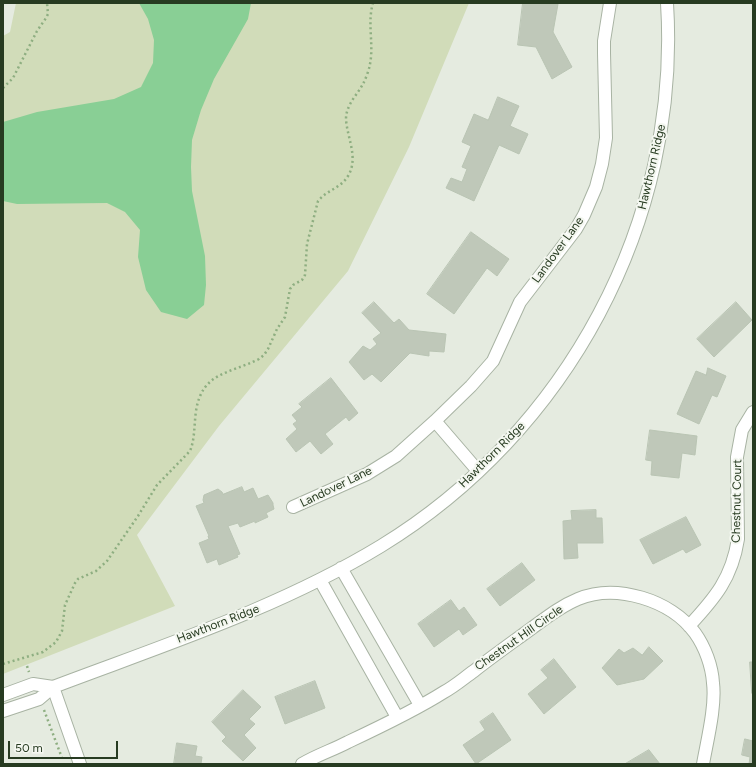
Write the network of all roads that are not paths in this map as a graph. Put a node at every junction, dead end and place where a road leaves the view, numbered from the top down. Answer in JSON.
{"nodes":[{"id":1,"x":610,"y":3,"type":"edge"},
{"id":2,"x":667,"y":3,"type":"edge"},
{"id":3,"x":753,"y":412,"type":"edge"},
{"id":4,"x":435,"y":421,"type":"junction"},
{"id":5,"x":478,"y":471,"type":"junction"},
{"id":6,"x":293,"y":508,"type":"dead end"},
{"id":7,"x":341,"y":568,"type":"junction"},
{"id":8,"x":320,"y":580,"type":"junction"},
{"id":9,"x":689,"y":626,"type":"junction"},
{"id":10,"x":53,"y":687,"type":"junction"},
{"id":11,"x":3,"y":695,"type":"edge"},
{"id":12,"x":420,"y":705,"type":"junction"},
{"id":13,"x":3,"y":711,"type":"edge"},
{"id":14,"x":397,"y":717,"type":"junction"},
{"id":15,"x":80,"y":764,"type":"edge"},
{"id":16,"x":302,"y":764,"type":"edge"},
{"id":17,"x":703,"y":764,"type":"edge"}],
"edges":[{"from":1,"to":4,"type":"street","name":"Landover Lane"},
{"from":2,"to":5,"type":"street","name":"Hawthorn Ridge"},
{"from":3,"to":9,"type":"street","name":"Chestnut Court"},
{"from":4,"to":5,"type":"street"},
{"from":4,"to":6,"type":"street","name":"Landover Lane"},
{"from":5,"to":7,"type":"street","name":"Hawthorn Ridge"},
{"from":7,"to":8,"type":"street","name":"Hawthorn Ridge"},
{"from":7,"to":12,"type":"street"},
{"from":8,"to":10,"type":"street","name":"Hawthorn Ridge"},
{"from":8,"to":14,"type":"street"},
{"from":9,"to":12,"type":"street","name":"Chestnut Hill Circle"},
{"from":9,"to":17,"type":"street","name":"Chestnut Hill Circle"},
{"from":10,"to":11,"type":"street","name":"Hawthorn Ridge"},
{"from":10,"to":13,"type":"street","name":"Hawthorn Ridge"},
{"from":10,"to":15,"type":"street"},
{"from":12,"to":14,"type":"street","name":"Chestnut Hill Circle"},
{"from":14,"to":16,"type":"street","name":"Chestnut Hill Circle"}]}
